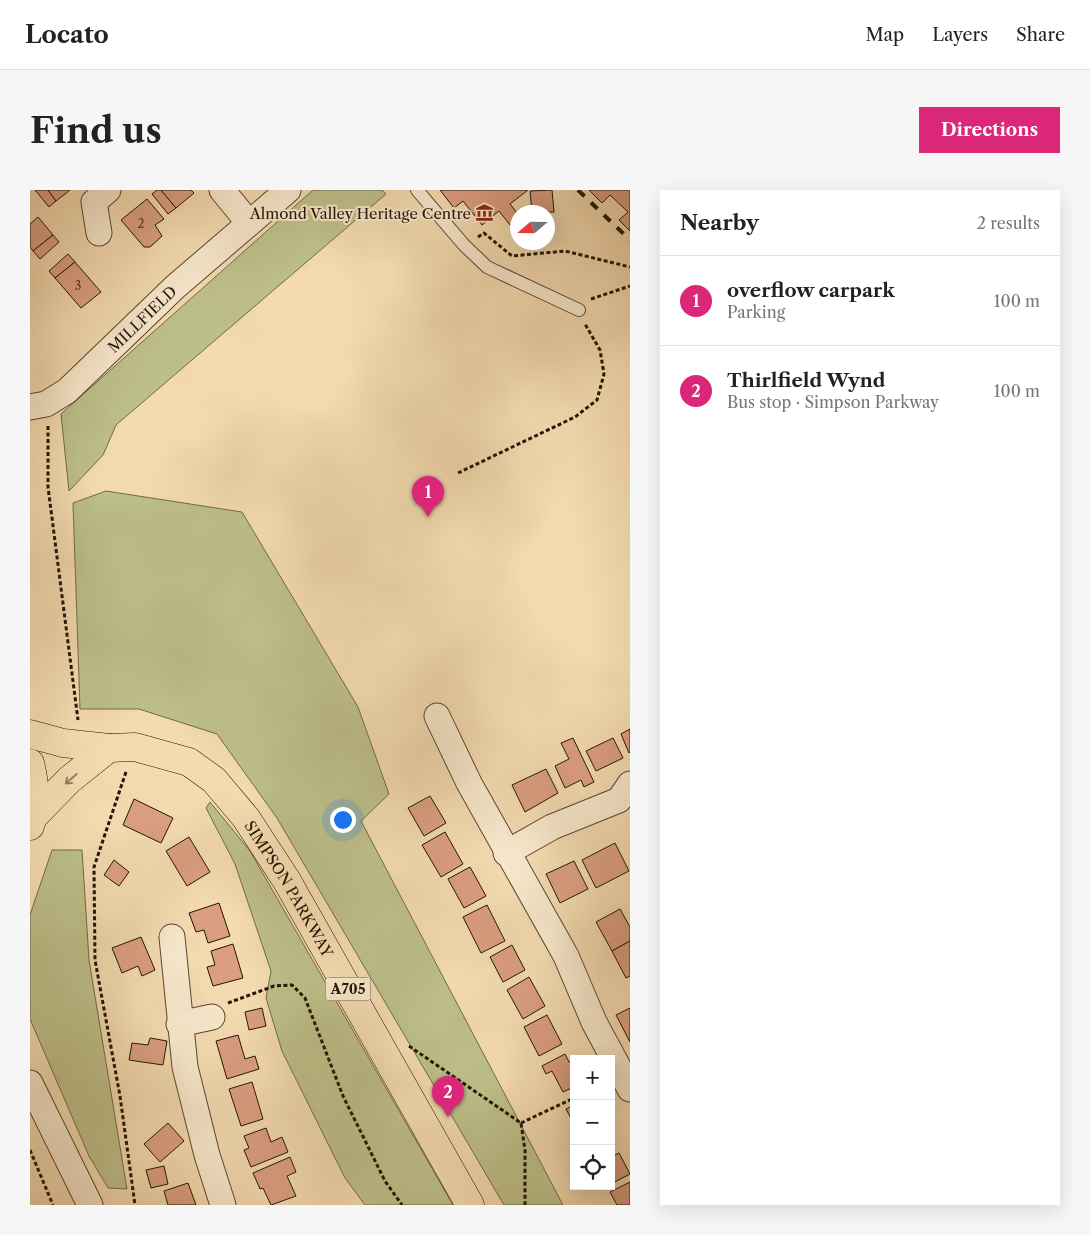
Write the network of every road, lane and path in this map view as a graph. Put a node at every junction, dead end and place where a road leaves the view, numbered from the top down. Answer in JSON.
{"nodes":[{"id":1,"x":108,"y":190,"type":"edge"},
{"id":2,"x":222,"y":190,"type":"edge"},
{"id":3,"x":288,"y":190,"type":"edge"},
{"id":4,"x":417,"y":190,"type":"edge"},
{"id":5,"x":249,"y":223,"type":"junction"},
{"id":6,"x":99,"y":233,"type":"dead end"},
{"id":7,"x":464,"y":245,"type":"junction"},
{"id":8,"x":630,"y":267,"type":"edge"},
{"id":9,"x":630,"y":286,"type":"edge"},
{"id":10,"x":579,"y":310,"type":"junction"},
{"id":11,"x":38,"y":405,"type":"edge"},
{"id":12,"x":458,"y":473,"type":"dead end"},
{"id":13,"x":437,"y":716,"type":"dead end"},
{"id":14,"x":79,"y":726,"type":"dead end"},
{"id":15,"x":30,"y":734,"type":"edge"},
{"id":16,"x":109,"y":748,"type":"junction"},
{"id":17,"x":30,"y":763,"type":"edge"},
{"id":18,"x":134,"y":771,"type":"dead end"},
{"id":19,"x":626,"y":798,"type":"edge"},
{"id":20,"x":32,"y":822,"type":"edge"},
{"id":21,"x":506,"y":853,"type":"junction"},
{"id":22,"x":172,"y":937,"type":"dead end"},
{"id":23,"x":212,"y":1017,"type":"joint"},
{"id":24,"x":180,"y":1024,"type":"junction"},
{"id":25,"x":402,"y":1042,"type":"dead end"},
{"id":26,"x":629,"y":1081,"type":"edge"},
{"id":27,"x":30,"y":1083,"type":"edge"},
{"id":28,"x":570,"y":1100,"type":"edge"},
{"id":29,"x":521,"y":1123,"type":"junction"},
{"id":30,"x":30,"y":1150,"type":"edge"},
{"id":31,"x":53,"y":1205,"type":"edge"},
{"id":32,"x":90,"y":1205,"type":"edge"},
{"id":33,"x":135,"y":1205,"type":"edge"},
{"id":34,"x":223,"y":1205,"type":"edge"},
{"id":35,"x":402,"y":1205,"type":"edge"},
{"id":36,"x":470,"y":1205,"type":"edge"},
{"id":37,"x":526,"y":1205,"type":"edge"}],
"edges":[{"from":1,"to":6,"type":"street"},
{"from":2,"to":5,"type":"street"},
{"from":3,"to":5,"type":"street","name":"MILLFIELD"},
{"from":4,"to":7,"type":"lane"},
{"from":5,"to":11,"type":"street","name":"MILLFIELD"},
{"from":7,"to":8,"type":"path"},
{"from":7,"to":10,"type":"lane"},
{"from":9,"to":10,"type":"path"},
{"from":10,"to":12,"type":"path"},
{"from":11,"to":14,"type":"path"},
{"from":13,"to":21,"type":"street"},
{"from":15,"to":16,"type":"main road","name":"SIMPSON PARKWAY","number":"A705"},
{"from":16,"to":20,"type":"main road","one_way":true},
{"from":16,"to":36,"type":"main road","name":"SIMPSON PARKWAY","number":"A705"},
{"from":17,"to":20,"type":"main road"},
{"from":18,"to":33,"type":"path"},
{"from":19,"to":21,"type":"street"},
{"from":21,"to":26,"type":"street"},
{"from":22,"to":24,"type":"street"},
{"from":23,"to":24,"type":"street"},
{"from":23,"to":35,"type":"path"},
{"from":24,"to":34,"type":"street"},
{"from":25,"to":29,"type":"path"},
{"from":27,"to":32,"type":"street"},
{"from":28,"to":29,"type":"path"},
{"from":29,"to":37,"type":"path"},
{"from":30,"to":31,"type":"path"}]}
